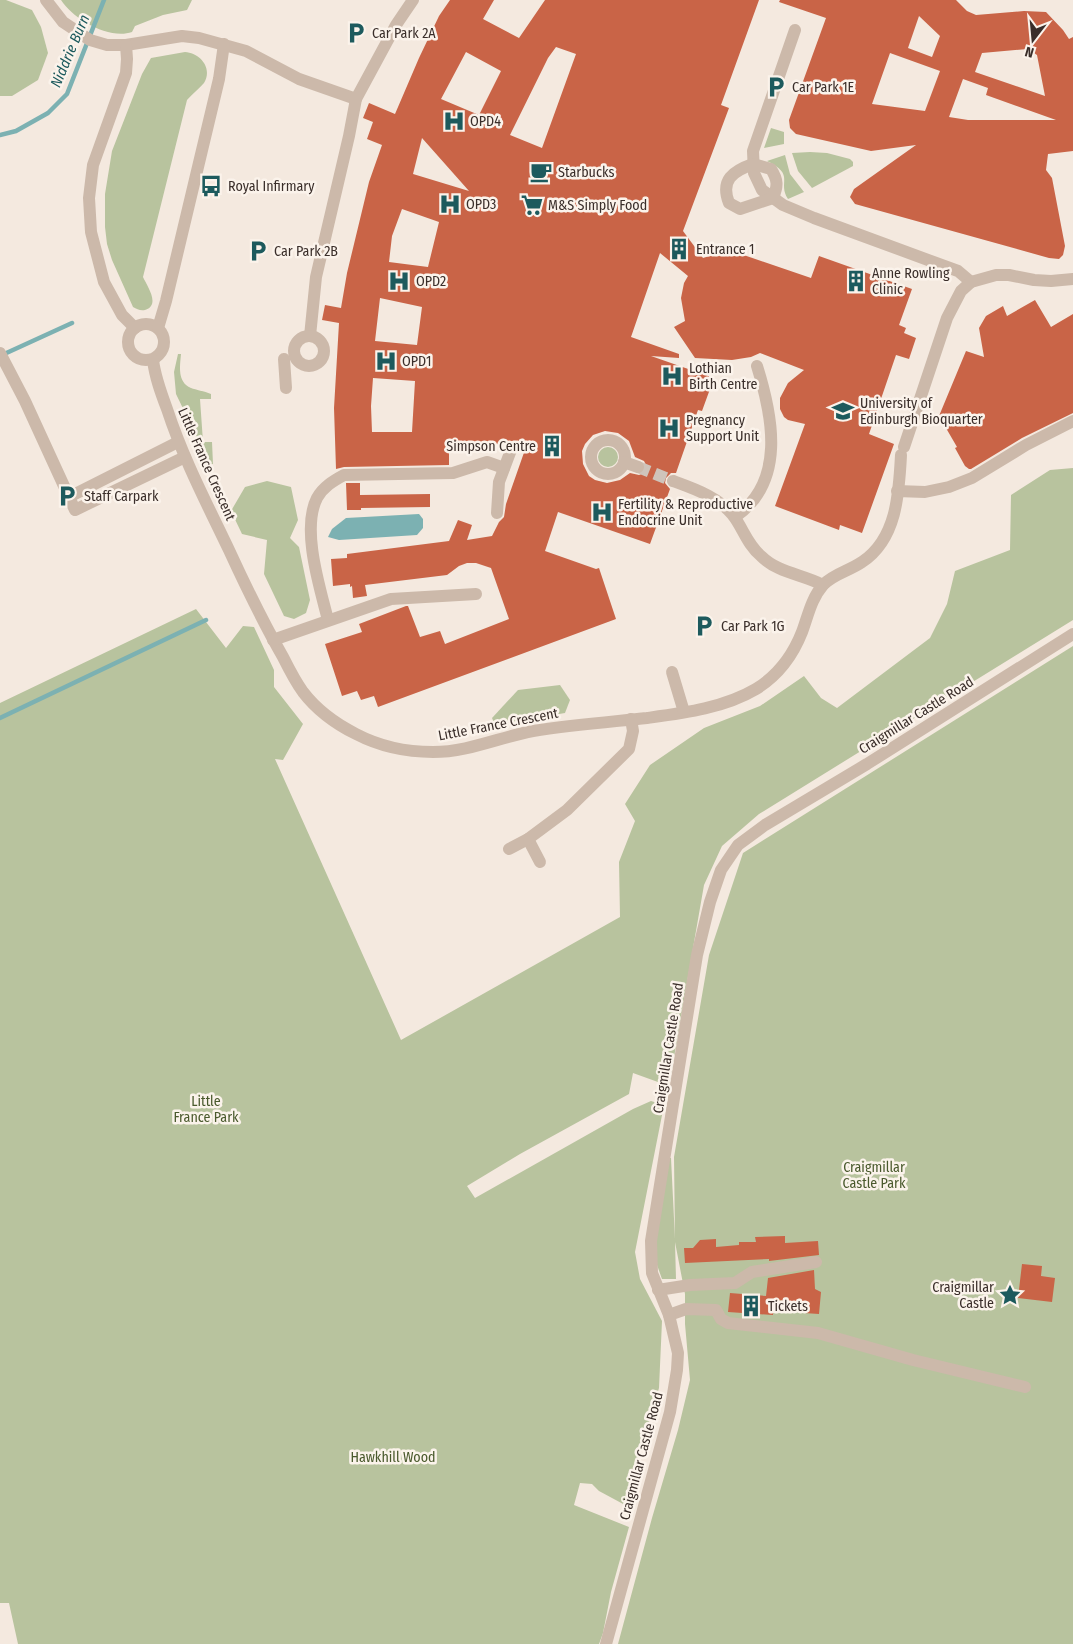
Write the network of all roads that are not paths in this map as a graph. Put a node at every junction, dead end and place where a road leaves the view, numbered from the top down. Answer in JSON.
{"nodes":[{"id":1,"x":46,"y":0,"type":"edge"},
{"id":2,"x":413,"y":0,"type":"edge"},
{"id":3,"x":795,"y":30,"type":"dead end"},
{"id":4,"x":224,"y":44,"type":"junction"},
{"id":5,"x":126,"y":45,"type":"junction"},
{"id":6,"x":356,"y":99,"type":"junction"},
{"id":7,"x":753,"y":164,"type":"junction"},
{"id":8,"x":773,"y":198,"type":"junction"},
{"id":9,"x":1073,"y":279,"type":"edge"},
{"id":10,"x":971,"y":282,"type":"junction"},
{"id":11,"x":135,"y":328,"type":"junction"},
{"id":12,"x":158,"y":328,"type":"junction"},
{"id":13,"x":310,"y":336,"type":"dead end"},
{"id":14,"x":0,"y":353,"type":"edge"},
{"id":15,"x":284,"y":359,"type":"dead end"},
{"id":16,"x":153,"y":360,"type":"junction"},
{"id":17,"x":757,"y":366,"type":"dead end"},
{"id":18,"x":286,"y":388,"type":"dead end"},
{"id":19,"x":1073,"y":421,"type":"edge"},
{"id":20,"x":178,"y":442,"type":"junction"},
{"id":21,"x":511,"y":450,"type":"dead end"},
{"id":22,"x":185,"y":457,"type":"junction"},
{"id":23,"x":624,"y":462,"type":"dead end"},
{"id":24,"x":638,"y":467,"type":"tunnel mouth"},
{"id":25,"x":504,"y":468,"type":"junction"},
{"id":26,"x":673,"y":480,"type":"tunnel mouth"},
{"id":27,"x":897,"y":491,"type":"junction"},
{"id":28,"x":69,"y":497,"type":"junction"},
{"id":29,"x":497,"y":513,"type":"dead end"},
{"id":30,"x":735,"y":517,"type":"junction"},
{"id":31,"x":823,"y":585,"type":"junction"},
{"id":32,"x":476,"y":594,"type":"dead end"},
{"id":33,"x":328,"y":620,"type":"junction"},
{"id":34,"x":1073,"y":634,"type":"edge"},
{"id":35,"x":273,"y":640,"type":"junction"},
{"id":36,"x":672,"y":672,"type":"dead end"},
{"id":37,"x":684,"y":712,"type":"junction"},
{"id":38,"x":631,"y":719,"type":"junction"},
{"id":39,"x":528,"y":839,"type":"junction"},
{"id":40,"x":509,"y":849,"type":"dead end"},
{"id":41,"x":540,"y":862,"type":"dead end"},
{"id":42,"x":816,"y":1262,"type":"dead end"},
{"id":43,"x":658,"y":1290,"type":"junction"},
{"id":44,"x":669,"y":1314,"type":"junction"},
{"id":45,"x":1025,"y":1387,"type":"dead end"},
{"id":46,"x":606,"y":1644,"type":"edge"}],
"edges":[{"from":1,"to":5,"type":"street"},
{"from":2,"to":6,"type":"street"},
{"from":3,"to":7,"type":"street"},
{"from":4,"to":5,"type":"street"},
{"from":4,"to":6,"type":"street"},
{"from":4,"to":12,"type":"street"},
{"from":5,"to":11,"type":"street"},
{"from":6,"to":13,"type":"street"},
{"from":7,"to":8,"type":"street"},
{"from":7,"to":8,"type":"street"},
{"from":7,"to":8,"type":"street"},
{"from":8,"to":10,"type":"street"},
{"from":9,"to":10,"type":"street"},
{"from":10,"to":27,"type":"street","name":"Little France Crescent"},
{"from":11,"to":12,"type":"street"},
{"from":11,"to":16,"type":"street"},
{"from":12,"to":16,"type":"street"},
{"from":14,"to":28,"type":"street"},
{"from":15,"to":18,"type":"street"},
{"from":16,"to":20,"type":"street","name":"Little France Crescent"},
{"from":17,"to":30,"type":"street"},
{"from":19,"to":27,"type":"street"},
{"from":20,"to":22,"type":"street","name":"Little France Crescent"},
{"from":20,"to":28,"type":"street"},
{"from":21,"to":25,"type":"street"},
{"from":22,"to":28,"type":"street"},
{"from":22,"to":35,"type":"street","name":"Little France Crescent"},
{"from":23,"to":24,"type":"street"},
{"from":25,"to":29,"type":"street"},
{"from":25,"to":33,"type":"street"},
{"from":26,"to":30,"type":"street"},
{"from":27,"to":31,"type":"street","name":"Little France Crescent"},
{"from":30,"to":31,"type":"street"},
{"from":31,"to":37,"type":"street","name":"Little France Crescent"},
{"from":32,"to":33,"type":"street"},
{"from":33,"to":35,"type":"street"},
{"from":34,"to":43,"type":"street","name":"Craigmillar Castle Road"},
{"from":35,"to":38,"type":"street","name":"Little France Crescent"},
{"from":36,"to":37,"type":"street"},
{"from":37,"to":38,"type":"street","name":"Little France Crescent"},
{"from":38,"to":39,"type":"street"},
{"from":39,"to":40,"type":"street"},
{"from":39,"to":41,"type":"street"},
{"from":42,"to":43,"type":"street"},
{"from":43,"to":44,"type":"street","name":"Craigmillar Castle Road"},
{"from":44,"to":45,"type":"street"},
{"from":44,"to":46,"type":"street","name":"Craigmillar Castle Road"}]}
